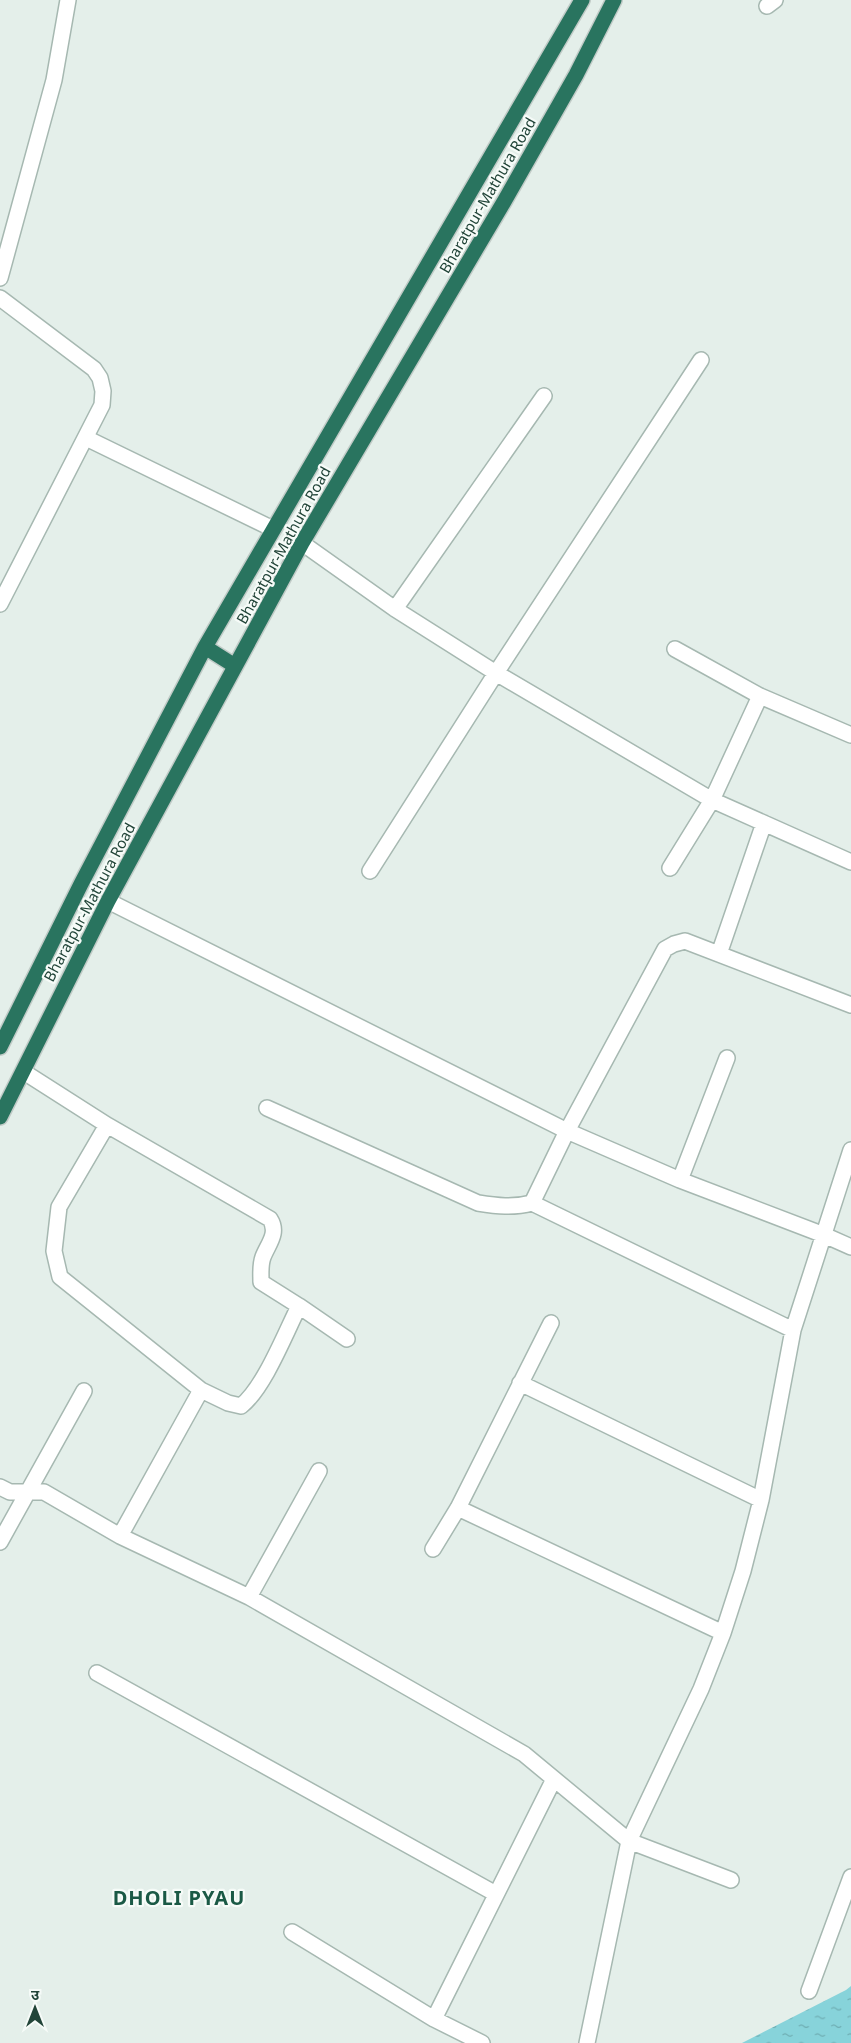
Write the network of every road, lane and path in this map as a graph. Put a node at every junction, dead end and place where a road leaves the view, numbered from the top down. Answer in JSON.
{"nodes":[{"id":1,"x":68,"y":0,"type":"edge"},
{"id":2,"x":582,"y":0,"type":"edge"},
{"id":3,"x":614,"y":0,"type":"edge"},
{"id":4,"x":0,"y":278,"type":"edge"},
{"id":5,"x":0,"y":298,"type":"edge"},
{"id":6,"x":700,"y":360,"type":"dead end"},
{"id":7,"x":544,"y":396,"type":"dead end"},
{"id":8,"x":86,"y":438,"type":"junction"},
{"id":9,"x":274,"y":529,"type":"junction"},
{"id":10,"x":302,"y":543,"type":"junction"},
{"id":11,"x":0,"y":604,"type":"edge"},
{"id":12,"x":396,"y":609,"type":"junction"},
{"id":13,"x":205,"y":647,"type":"junction"},
{"id":14,"x":675,"y":649,"type":"dead end"},
{"id":15,"x":235,"y":666,"type":"junction"},
{"id":16,"x":496,"y":672,"type":"junction"},
{"id":17,"x":760,"y":696,"type":"junction"},
{"id":18,"x":851,"y":735,"type":"edge"},
{"id":19,"x":712,"y":800,"type":"junction"},
{"id":20,"x":764,"y":823,"type":"junction"},
{"id":21,"x":851,"y":862,"type":"edge"},
{"id":22,"x":670,"y":868,"type":"dead end"},
{"id":23,"x":370,"y":871,"type":"dead end"},
{"id":24,"x":108,"y":901,"type":"junction"},
{"id":25,"x":719,"y":954,"type":"junction"},
{"id":26,"x":851,"y":1005,"type":"edge"},
{"id":27,"x":0,"y":1046,"type":"edge"},
{"id":28,"x":727,"y":1058,"type":"dead end"},
{"id":29,"x":24,"y":1072,"type":"junction"},
{"id":30,"x":267,"y":1108,"type":"dead end"},
{"id":31,"x":0,"y":1117,"type":"edge"},
{"id":32,"x":107,"y":1124,"type":"junction"},
{"id":33,"x":567,"y":1131,"type":"junction"},
{"id":34,"x":851,"y":1150,"type":"edge"},
{"id":35,"x":680,"y":1180,"type":"junction"},
{"id":36,"x":532,"y":1203,"type":"junction"},
{"id":37,"x":824,"y":1234,"type":"junction"},
{"id":38,"x":851,"y":1247,"type":"edge"},
{"id":39,"x":299,"y":1306,"type":"junction"},
{"id":40,"x":551,"y":1324,"type":"dead end"},
{"id":41,"x":793,"y":1330,"type":"junction"},
{"id":42,"x":347,"y":1339,"type":"dead end"},
{"id":43,"x":520,"y":1384,"type":"junction"},
{"id":44,"x":201,"y":1390,"type":"junction"},
{"id":45,"x":84,"y":1391,"type":"dead end"},
{"id":46,"x":320,"y":1471,"type":"dead end"},
{"id":47,"x":0,"y":1487,"type":"edge"},
{"id":48,"x":29,"y":1492,"type":"junction"},
{"id":49,"x":761,"y":1500,"type":"junction"},
{"id":50,"x":458,"y":1508,"type":"junction"},
{"id":51,"x":120,"y":1536,"type":"junction"},
{"id":52,"x":0,"y":1542,"type":"edge"},
{"id":53,"x":433,"y":1549,"type":"dead end"},
{"id":54,"x":249,"y":1597,"type":"junction"},
{"id":55,"x":723,"y":1633,"type":"junction"},
{"id":56,"x":98,"y":1673,"type":"dead end"},
{"id":57,"x":554,"y":1779,"type":"junction"},
{"id":58,"x":629,"y":1841,"type":"junction"},
{"id":59,"x":851,"y":1877,"type":"edge"},
{"id":60,"x":731,"y":1880,"type":"dead end"},
{"id":61,"x":496,"y":1894,"type":"junction"},
{"id":62,"x":292,"y":1932,"type":"dead end"},
{"id":63,"x":808,"y":1991,"type":"dead end"},
{"id":64,"x":434,"y":2019,"type":"junction"},
{"id":65,"x":482,"y":2043,"type":"edge"},
{"id":66,"x":587,"y":2043,"type":"edge"}],
"edges":[{"from":1,"to":4,"type":"street"},
{"from":2,"to":9,"type":"highway","name":"Bharatpur-Mathura Road"},
{"from":3,"to":10,"type":"highway","name":"Bharatpur-Mathura Road"},
{"from":5,"to":8,"type":"street"},
{"from":6,"to":16,"type":"street"},
{"from":7,"to":12,"type":"street"},
{"from":8,"to":9,"type":"street"},
{"from":8,"to":11,"type":"street"},
{"from":9,"to":13,"type":"highway","name":"Bharatpur-Mathura Road"},
{"from":10,"to":12,"type":"street"},
{"from":10,"to":15,"type":"highway","name":"Bharatpur-Mathura Road"},
{"from":12,"to":16,"type":"street"},
{"from":13,"to":15,"type":"highway"},
{"from":13,"to":27,"type":"highway","name":"Bharatpur-Mathura Road"},
{"from":14,"to":17,"type":"street"},
{"from":15,"to":24,"type":"highway","name":"Bharatpur-Mathura Road"},
{"from":16,"to":19,"type":"street"},
{"from":16,"to":23,"type":"street"},
{"from":17,"to":18,"type":"street"},
{"from":17,"to":19,"type":"street"},
{"from":19,"to":20,"type":"street"},
{"from":19,"to":22,"type":"street"},
{"from":20,"to":21,"type":"street"},
{"from":20,"to":25,"type":"street"},
{"from":24,"to":29,"type":"highway","name":"Bharatpur-Mathura Road"},
{"from":24,"to":33,"type":"street"},
{"from":25,"to":26,"type":"street"},
{"from":25,"to":33,"type":"street"},
{"from":28,"to":35,"type":"street"},
{"from":29,"to":31,"type":"highway","name":"Bharatpur-Mathura Road"},
{"from":29,"to":32,"type":"street"},
{"from":30,"to":36,"type":"street"},
{"from":32,"to":39,"type":"street"},
{"from":32,"to":44,"type":"street"},
{"from":33,"to":35,"type":"street"},
{"from":33,"to":36,"type":"street"},
{"from":34,"to":37,"type":"street"},
{"from":35,"to":37,"type":"street"},
{"from":36,"to":41,"type":"street"},
{"from":37,"to":38,"type":"street"},
{"from":37,"to":41,"type":"street"},
{"from":39,"to":42,"type":"street"},
{"from":39,"to":44,"type":"street"},
{"from":40,"to":43,"type":"street"},
{"from":41,"to":49,"type":"street"},
{"from":43,"to":49,"type":"street"},
{"from":43,"to":50,"type":"street"},
{"from":44,"to":51,"type":"street"},
{"from":45,"to":48,"type":"street"},
{"from":46,"to":54,"type":"street"},
{"from":47,"to":48,"type":"street"},
{"from":48,"to":51,"type":"street"},
{"from":48,"to":52,"type":"street"},
{"from":49,"to":55,"type":"street"},
{"from":50,"to":53,"type":"street"},
{"from":50,"to":55,"type":"street"},
{"from":51,"to":54,"type":"street"},
{"from":54,"to":57,"type":"street"},
{"from":55,"to":58,"type":"street"},
{"from":56,"to":61,"type":"street"},
{"from":57,"to":58,"type":"street"},
{"from":57,"to":61,"type":"street"},
{"from":58,"to":60,"type":"street"},
{"from":58,"to":66,"type":"street"},
{"from":59,"to":63,"type":"street"},
{"from":61,"to":64,"type":"street"},
{"from":62,"to":64,"type":"street"},
{"from":64,"to":65,"type":"street"}]}
